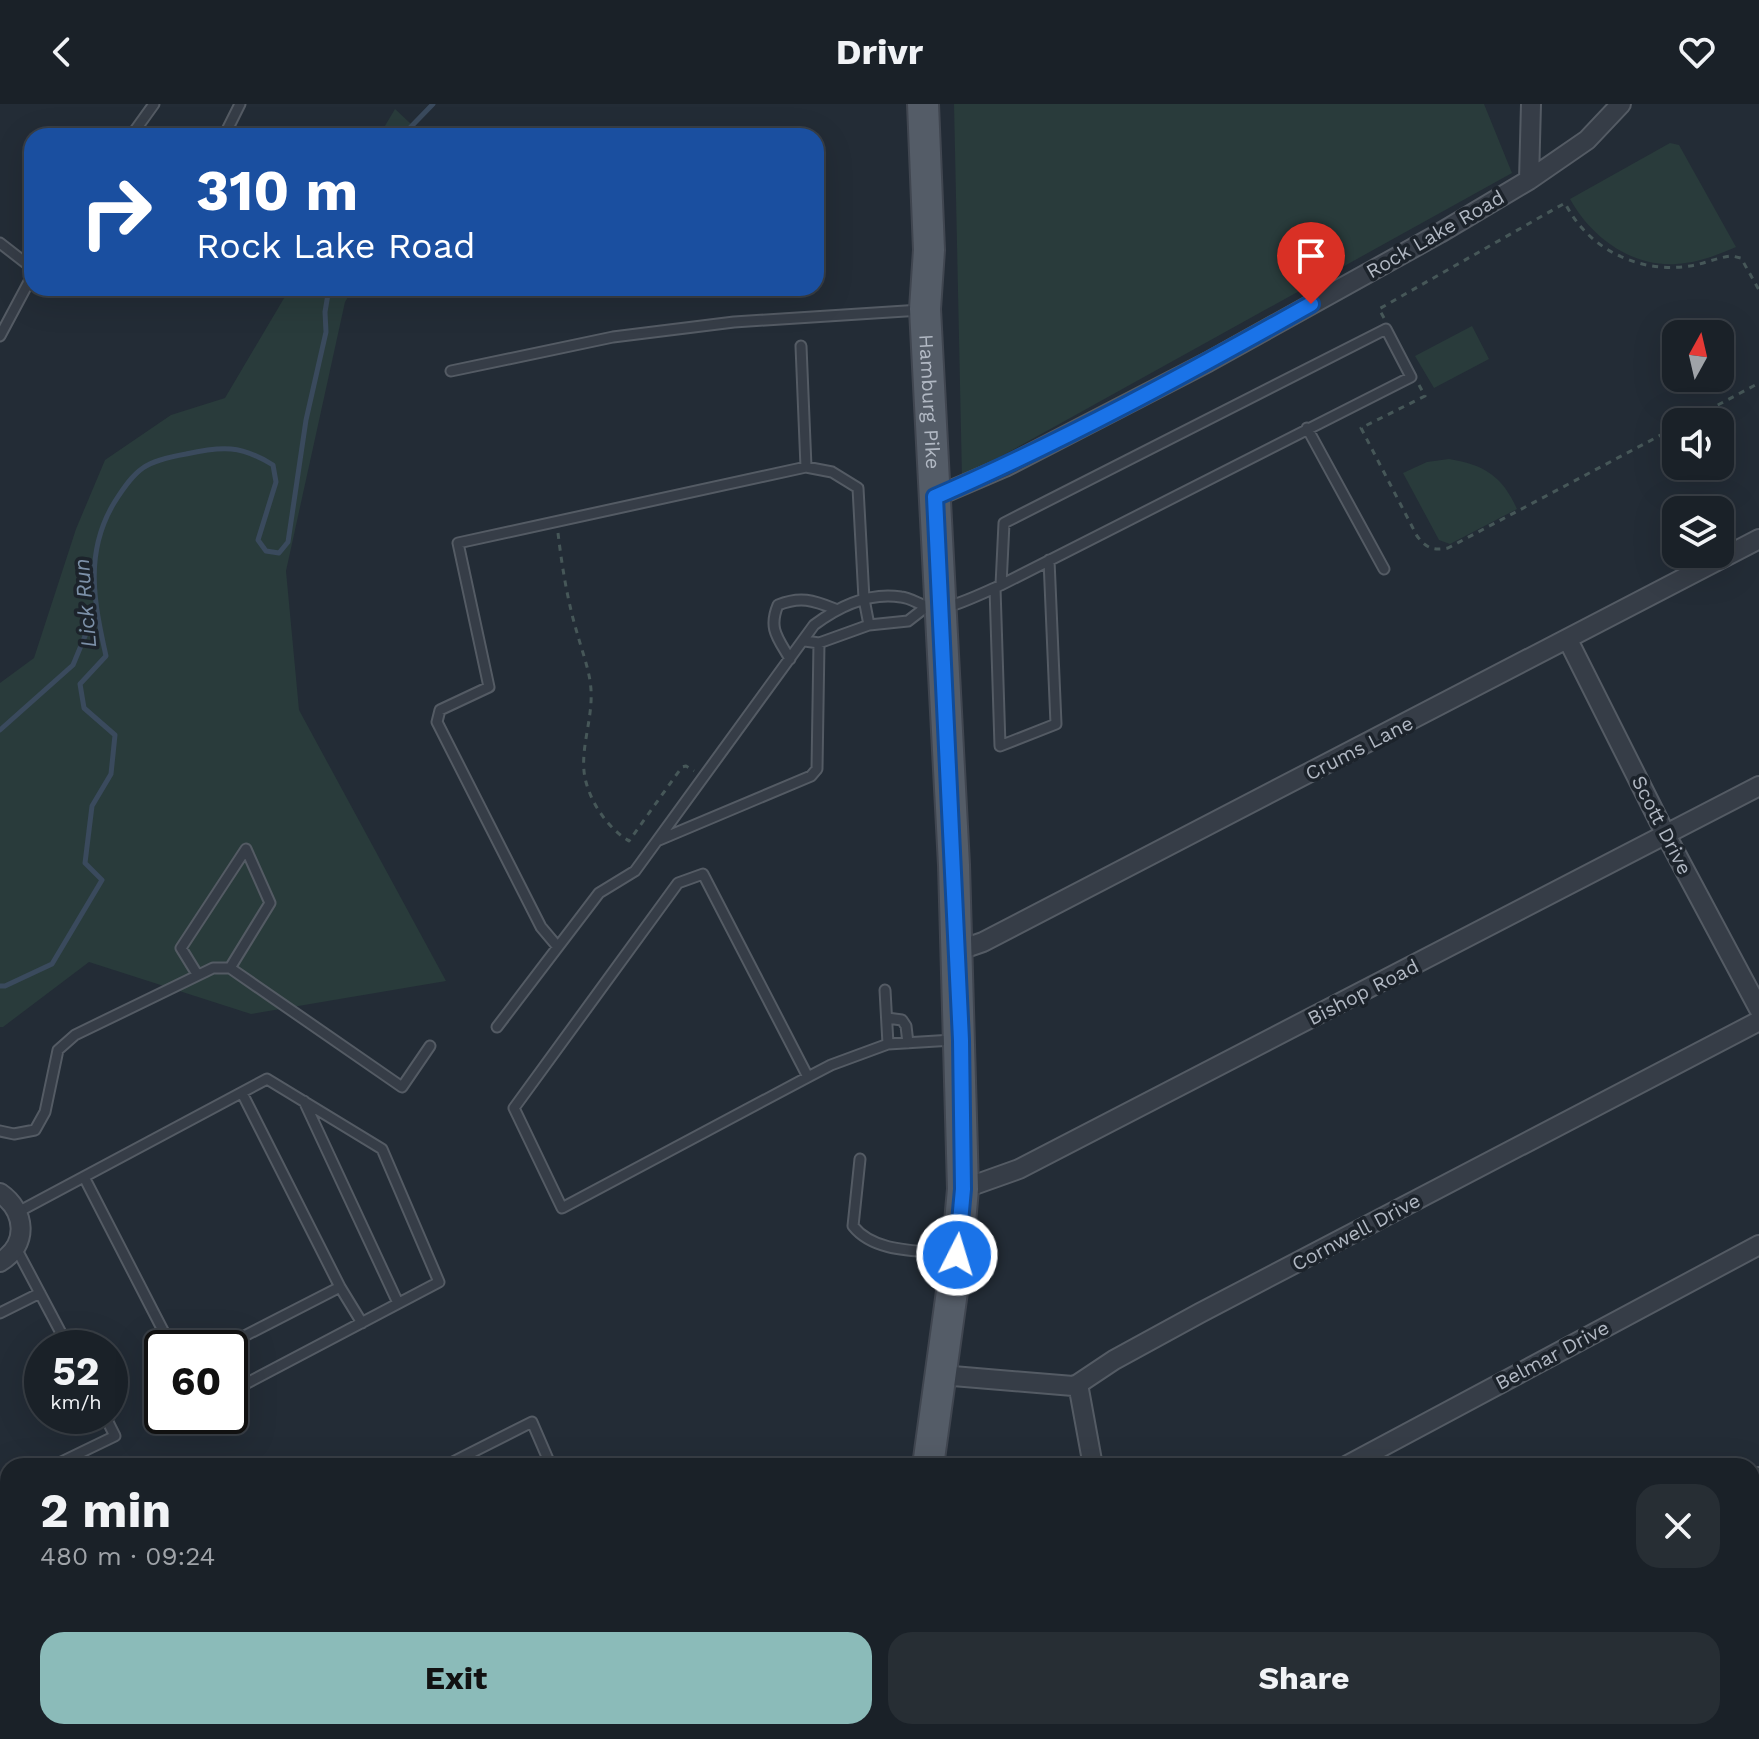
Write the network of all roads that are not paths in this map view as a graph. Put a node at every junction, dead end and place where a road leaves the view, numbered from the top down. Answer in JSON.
{"nodes":[{"id":1,"x":154,"y":104,"type":"edge"},
{"id":2,"x":240,"y":104,"type":"edge"},
{"id":3,"x":923,"y":104,"type":"edge"},
{"id":4,"x":1531,"y":104,"type":"edge"},
{"id":5,"x":1621,"y":104,"type":"edge"},
{"id":6,"x":137,"y":128,"type":"edge"},
{"id":7,"x":228,"y":128,"type":"edge"},
{"id":8,"x":1529,"y":180,"type":"junction"},
{"id":9,"x":0,"y":243,"type":"edge"},
{"id":10,"x":24,"y":262,"type":"edge"},
{"id":11,"x":24,"y":291,"type":"edge"},
{"id":12,"x":925,"y":309,"type":"junction"},
{"id":13,"x":0,"y":336,"type":"edge"},
{"id":14,"x":801,"y":346,"type":"dead end"},
{"id":15,"x":451,"y":371,"type":"dead end"},
{"id":16,"x":1307,"y":428,"type":"junction"},
{"id":17,"x":806,"y":467,"type":"junction"},
{"id":18,"x":935,"y":497,"type":"junction"},
{"id":19,"x":1759,"y":539,"type":"edge"},
{"id":20,"x":1049,"y":560,"type":"junction"},
{"id":21,"x":1384,"y":569,"type":"dead end"},
{"id":22,"x":998,"y":586,"type":"junction"},
{"id":23,"x":864,"y":599,"type":"junction"},
{"id":24,"x":933,"y":608,"type":"junction"},
{"id":25,"x":835,"y":609,"type":"junction"},
{"id":26,"x":869,"y":625,"type":"junction"},
{"id":27,"x":1568,"y":640,"type":"junction"},
{"id":28,"x":805,"y":641,"type":"junction"},
{"id":29,"x":819,"y":643,"type":"junction"},
{"id":30,"x":790,"y":659,"type":"junction"},
{"id":31,"x":1759,"y":786,"type":"edge"},
{"id":32,"x":1666,"y":835,"type":"junction"},
{"id":33,"x":658,"y":840,"type":"junction"},
{"id":34,"x":557,"y":946,"type":"junction"},
{"id":35,"x":957,"y":951,"type":"junction"},
{"id":36,"x":230,"y":968,"type":"junction"},
{"id":37,"x":197,"y":974,"type":"junction"},
{"id":38,"x":885,"y":990,"type":"dead end"},
{"id":39,"x":1759,"y":1009,"type":"edge"},
{"id":40,"x":887,"y":1018,"type":"junction"},
{"id":41,"x":1759,"y":1021,"type":"edge"},
{"id":42,"x":497,"y":1027,"type":"dead end"},
{"id":43,"x":961,"y":1040,"type":"junction"},
{"id":44,"x":908,"y":1043,"type":"junction"},
{"id":45,"x":888,"y":1044,"type":"junction"},
{"id":46,"x":430,"y":1046,"type":"dead end"},
{"id":47,"x":808,"y":1077,"type":"junction"},
{"id":48,"x":242,"y":1093,"type":"junction"},
{"id":49,"x":304,"y":1101,"type":"junction"},
{"id":50,"x":0,"y":1131,"type":"edge"},
{"id":51,"x":860,"y":1159,"type":"dead end"},
{"id":52,"x":84,"y":1177,"type":"junction"},
{"id":53,"x":963,"y":1189,"type":"junction"},
{"id":54,"x":0,"y":1193,"type":"edge"},
{"id":55,"x":18,"y":1212,"type":"junction"},
{"id":56,"x":1759,"y":1245,"type":"edge"},
{"id":57,"x":16,"y":1248,"type":"junction"},
{"id":58,"x":957,"y":1255,"type":"junction"},
{"id":59,"x":0,"y":1262,"type":"edge"},
{"id":60,"x":340,"y":1287,"type":"junction"},
{"id":61,"x":40,"y":1293,"type":"junction"},
{"id":62,"x":398,"y":1303,"type":"junction"},
{"id":63,"x":0,"y":1313,"type":"edge"},
{"id":64,"x":362,"y":1323,"type":"junction"},
{"id":65,"x":60,"y":1330,"type":"edge"},
{"id":66,"x":163,"y":1330,"type":"edge"},
{"id":67,"x":248,"y":1334,"type":"edge"},
{"id":68,"x":941,"y":1375,"type":"junction"},
{"id":69,"x":248,"y":1383,"type":"edge"},
{"id":70,"x":1078,"y":1384,"type":"junction"},
{"id":71,"x":114,"y":1434,"type":"edge"},
{"id":72,"x":70,"y":1458,"type":"edge"},
{"id":73,"x":461,"y":1458,"type":"edge"},
{"id":74,"x":548,"y":1458,"type":"edge"},
{"id":75,"x":929,"y":1458,"type":"edge"},
{"id":76,"x":1092,"y":1458,"type":"edge"},
{"id":77,"x":1361,"y":1458,"type":"edge"}],
"edges":[{"from":1,"to":6,"type":"lane"},
{"from":2,"to":7,"type":"lane"},
{"from":3,"to":12,"type":"main road","name":"Hamburg Pike"},
{"from":4,"to":8,"type":"street"},
{"from":5,"to":8,"type":"street","name":"Rock Lake Road"},
{"from":8,"to":18,"type":"street","name":"Rock Lake Road"},
{"from":9,"to":10,"type":"lane"},
{"from":11,"to":13,"type":"lane"},
{"from":12,"to":15,"type":"lane"},
{"from":12,"to":18,"type":"main road","name":"Hamburg Pike"},
{"from":14,"to":17,"type":"lane"},
{"from":16,"to":20,"type":"lane"},
{"from":16,"to":21,"type":"lane"},
{"from":16,"to":22,"type":"lane"},
{"from":17,"to":23,"type":"lane"},
{"from":17,"to":34,"type":"lane"},
{"from":18,"to":24,"type":"main road","name":"Hamburg Pike"},
{"from":19,"to":27,"type":"street","name":"Crums Lane"},
{"from":20,"to":22,"type":"lane"},
{"from":20,"to":22,"type":"lane"},
{"from":22,"to":24,"type":"lane"},
{"from":23,"to":24,"type":"lane"},
{"from":23,"to":25,"type":"lane"},
{"from":23,"to":26,"type":"lane"},
{"from":24,"to":26,"type":"lane"},
{"from":24,"to":35,"type":"main road","name":"Hamburg Pike"},
{"from":25,"to":28,"type":"lane"},
{"from":25,"to":30,"type":"lane"},
{"from":26,"to":29,"type":"lane"},
{"from":27,"to":32,"type":"street","name":"Scott Drive"},
{"from":27,"to":35,"type":"street","name":"Crums Lane"},
{"from":28,"to":29,"type":"lane"},
{"from":28,"to":30,"type":"lane"},
{"from":29,"to":33,"type":"lane"},
{"from":30,"to":33,"type":"lane"},
{"from":31,"to":32,"type":"street","name":"Bishop Road"},
{"from":32,"to":39,"type":"street","name":"Scott Drive"},
{"from":32,"to":53,"type":"street","name":"Bishop Road"},
{"from":33,"to":34,"type":"lane"},
{"from":34,"to":42,"type":"lane"},
{"from":35,"to":43,"type":"main road","name":"Hamburg Pike"},
{"from":36,"to":37,"type":"lane"},
{"from":36,"to":37,"type":"lane"},
{"from":36,"to":46,"type":"lane"},
{"from":37,"to":50,"type":"lane"},
{"from":38,"to":40,"type":"lane"},
{"from":40,"to":44,"type":"lane"},
{"from":40,"to":45,"type":"lane"},
{"from":41,"to":70,"type":"street","name":"Cornwell Drive"},
{"from":43,"to":44,"type":"lane"},
{"from":43,"to":53,"type":"main road","name":"Hamburg Pike"},
{"from":44,"to":45,"type":"lane"},
{"from":45,"to":47,"type":"lane"},
{"from":47,"to":47,"type":"lane"},
{"from":48,"to":49,"type":"lane"},
{"from":48,"to":52,"type":"lane"},
{"from":48,"to":60,"type":"lane"},
{"from":49,"to":62,"type":"lane"},
{"from":49,"to":62,"type":"lane"},
{"from":51,"to":58,"type":"lane"},
{"from":52,"to":55,"type":"lane"},
{"from":52,"to":66,"type":"lane"},
{"from":53,"to":58,"type":"main road","name":"Hamburg Pike"},
{"from":54,"to":55,"type":"street"},
{"from":55,"to":57,"type":"street"},
{"from":56,"to":77,"type":"street","name":"Belmar Drive"},
{"from":57,"to":59,"type":"street"},
{"from":57,"to":61,"type":"lane"},
{"from":58,"to":68,"type":"main road","name":"Hamburg Pike"},
{"from":60,"to":64,"type":"lane"},
{"from":60,"to":67,"type":"lane"},
{"from":61,"to":63,"type":"lane"},
{"from":61,"to":65,"type":"lane"},
{"from":62,"to":64,"type":"lane"},
{"from":64,"to":69,"type":"lane"},
{"from":68,"to":70,"type":"street"},
{"from":68,"to":75,"type":"main road","name":"Hamburg Pike"},
{"from":70,"to":76,"type":"street"},
{"from":71,"to":72,"type":"lane"},
{"from":73,"to":74,"type":"lane"}]}
